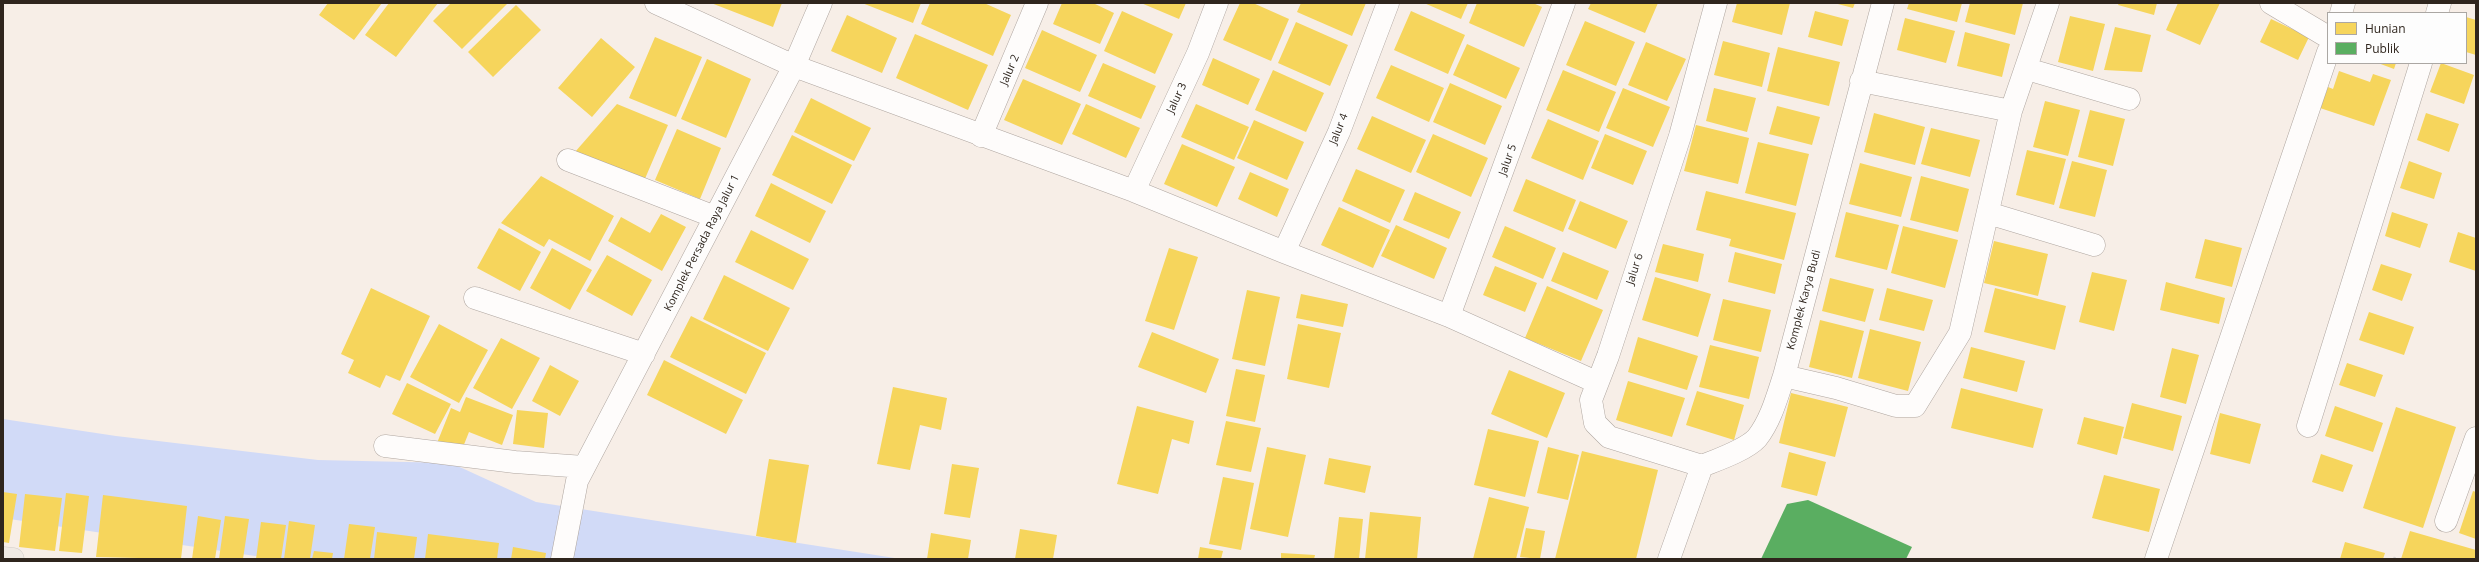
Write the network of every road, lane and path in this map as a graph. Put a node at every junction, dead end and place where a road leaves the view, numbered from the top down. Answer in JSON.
{"nodes":[{"id":1,"x":656,"y":3,"type":"edge"},
{"id":2,"x":821,"y":3,"type":"edge"},
{"id":3,"x":1037,"y":3,"type":"edge"},
{"id":4,"x":1217,"y":3,"type":"edge"},
{"id":5,"x":1388,"y":3,"type":"edge"},
{"id":6,"x":1564,"y":3,"type":"edge"},
{"id":7,"x":1716,"y":3,"type":"edge"},
{"id":8,"x":1884,"y":3,"type":"edge"},
{"id":9,"x":2048,"y":3,"type":"edge"},
{"id":10,"x":2271,"y":3,"type":"edge"},
{"id":11,"x":2327,"y":36,"type":"edge"},
{"id":12,"x":2327,"y":55,"type":"edge"},
{"id":13,"x":2421,"y":64,"type":"edge"},
{"id":14,"x":794,"y":66,"type":"junction"},
{"id":15,"x":2026,"y":69,"type":"junction"},
{"id":16,"x":1861,"y":81,"type":"junction"},
{"id":17,"x":2129,"y":99,"type":"dead end"},
{"id":18,"x":2011,"y":111,"type":"junction"},
{"id":19,"x":981,"y":136,"type":"junction"},
{"id":20,"x":568,"y":160,"type":"dead end"},
{"id":21,"x":1134,"y":191,"type":"junction"},
{"id":22,"x":1988,"y":213,"type":"junction"},
{"id":23,"x":715,"y":217,"type":"junction"},
{"id":24,"x":2094,"y":245,"type":"dead end"},
{"id":25,"x":1284,"y":252,"type":"junction"},
{"id":26,"x":475,"y":298,"type":"dead end"},
{"id":27,"x":1449,"y":316,"type":"junction"},
{"id":28,"x":644,"y":354,"type":"junction"},
{"id":29,"x":1784,"y":376,"type":"junction"},
{"id":30,"x":1596,"y":382,"type":"junction"},
{"id":31,"x":2308,"y":426,"type":"dead end"},
{"id":32,"x":2476,"y":438,"type":"edge"},
{"id":33,"x":385,"y":446,"type":"dead end"},
{"id":34,"x":1702,"y":466,"type":"junction"},
{"id":35,"x":580,"y":474,"type":"junction"},
{"id":36,"x":2446,"y":521,"type":"dead end"},
{"id":37,"x":3,"y":558,"type":"edge"},
{"id":38,"x":13,"y":559,"type":"edge"},
{"id":39,"x":562,"y":559,"type":"edge"},
{"id":40,"x":1669,"y":559,"type":"edge"},
{"id":41,"x":2156,"y":559,"type":"edge"}],
"edges":[{"from":1,"to":14,"type":"street"},
{"from":2,"to":14,"type":"street","name":"Komplek Persada Raya Jalur 1"},
{"from":3,"to":19,"type":"street","name":"Jalur 2"},
{"from":4,"to":21,"type":"street","name":"Jalur 3"},
{"from":5,"to":25,"type":"street","name":"Jalur 4"},
{"from":6,"to":27,"type":"street","name":"Jalur 5"},
{"from":7,"to":30,"type":"street","name":"Jalur 6"},
{"from":8,"to":16,"type":"street","name":"Komplek Karya Budi"},
{"from":9,"to":15,"type":"street"},
{"from":10,"to":11,"type":"street"},
{"from":12,"to":41,"type":"street"},
{"from":13,"to":31,"type":"street"},
{"from":14,"to":19,"type":"street"},
{"from":14,"to":23,"type":"street","name":"Komplek Persada Raya Jalur 1"},
{"from":15,"to":17,"type":"street"},
{"from":15,"to":18,"type":"street"},
{"from":16,"to":18,"type":"street"},
{"from":16,"to":29,"type":"street","name":"Komplek Karya Budi"},
{"from":18,"to":22,"type":"street"},
{"from":19,"to":21,"type":"street"},
{"from":20,"to":23,"type":"street"},
{"from":21,"to":25,"type":"street"},
{"from":22,"to":24,"type":"street"},
{"from":22,"to":29,"type":"street"},
{"from":23,"to":28,"type":"street","name":"Komplek Persada Raya Jalur 1"},
{"from":25,"to":27,"type":"street"},
{"from":26,"to":28,"type":"street"},
{"from":27,"to":30,"type":"street"},
{"from":28,"to":35,"type":"street","name":"Komplek Persada Raya Jalur 1"},
{"from":29,"to":34,"type":"street","name":"Komplek Karya Budi"},
{"from":30,"to":34,"type":"street","name":"Jalur 6"},
{"from":32,"to":36,"type":"street"},
{"from":33,"to":35,"type":"street"},
{"from":34,"to":40,"type":"street"},
{"from":35,"to":39,"type":"street","name":"Komplek Persada Raya Jalur 1"},
{"from":37,"to":38,"type":"main road"}]}
